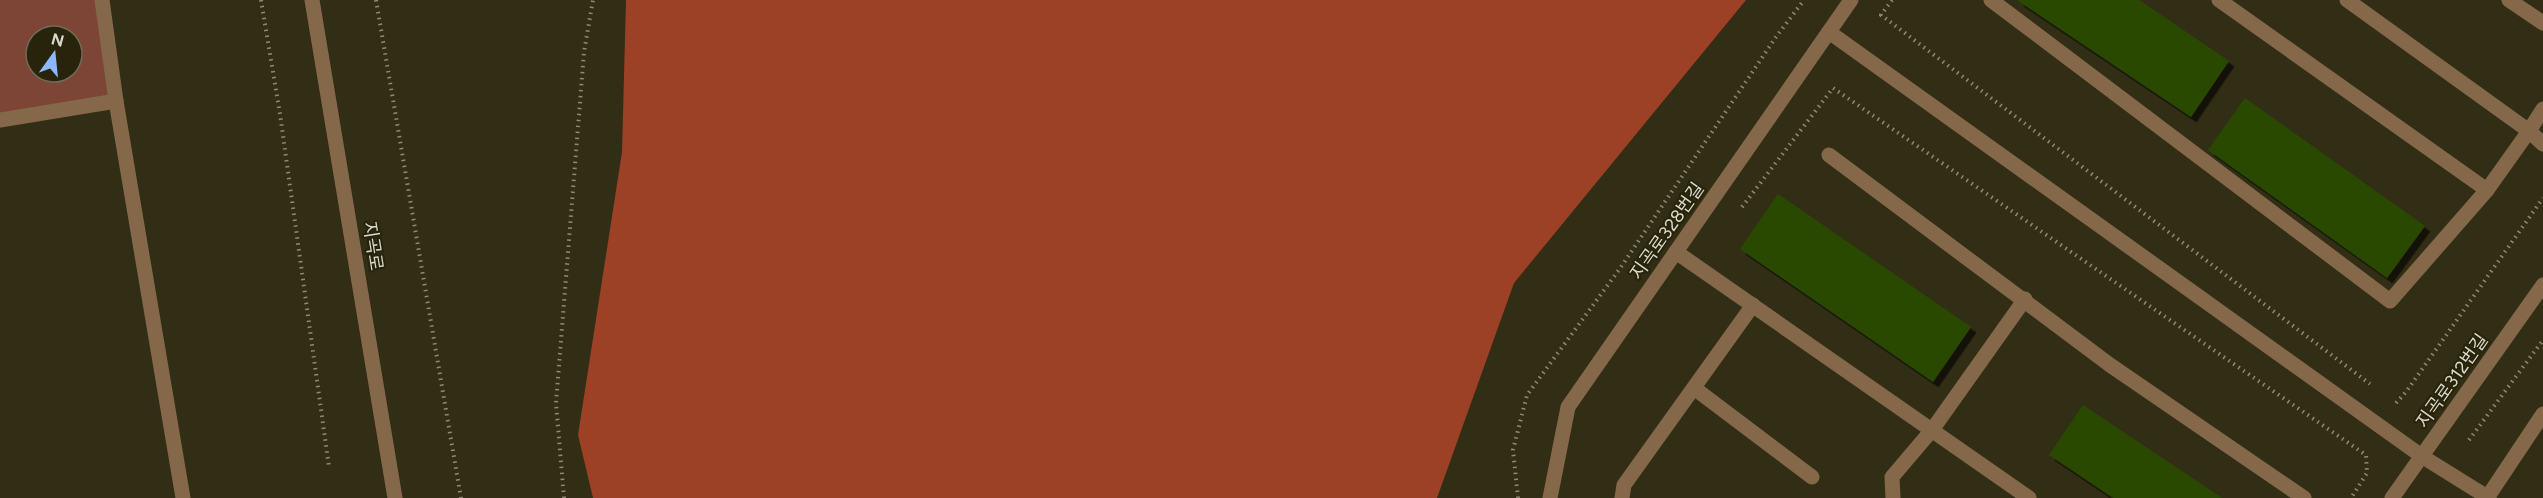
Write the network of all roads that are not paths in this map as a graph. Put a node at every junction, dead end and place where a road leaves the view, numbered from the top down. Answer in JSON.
{"nodes":[{"id":1,"x":102,"y":0,"type":"edge"},
{"id":2,"x":312,"y":0,"type":"edge"},
{"id":3,"x":1851,"y":0,"type":"edge"},
{"id":4,"x":1990,"y":0,"type":"edge"},
{"id":5,"x":2219,"y":0,"type":"edge"},
{"id":6,"x":2348,"y":0,"type":"edge"},
{"id":7,"x":2509,"y":0,"type":"edge"},
{"id":8,"x":2543,"y":23,"type":"edge"},
{"id":9,"x":1829,"y":32,"type":"junction"},
{"id":10,"x":116,"y":101,"type":"junction"},
{"id":11,"x":2543,"y":109,"type":"edge"},
{"id":12,"x":0,"y":120,"type":"edge"},
{"id":13,"x":2529,"y":131,"type":"junction"},
{"id":14,"x":2543,"y":144,"type":"edge"},
{"id":15,"x":1829,"y":155,"type":"dead end"},
{"id":16,"x":2487,"y":190,"type":"junction"},
{"id":17,"x":1676,"y":252,"type":"junction"},
{"id":18,"x":2543,"y":285,"type":"edge"},
{"id":19,"x":2025,"y":299,"type":"junction"},
{"id":20,"x":1753,"y":305,"type":"junction"},
{"id":21,"x":1694,"y":388,"type":"junction"},
{"id":22,"x":2543,"y":414,"type":"edge"},
{"id":23,"x":1932,"y":430,"type":"junction"},
{"id":24,"x":2423,"y":457,"type":"junction"},
{"id":25,"x":1812,"y":477,"type":"dead end"},
{"id":26,"x":183,"y":498,"type":"edge"},
{"id":27,"x":395,"y":498,"type":"edge"},
{"id":28,"x":1550,"y":498,"type":"edge"},
{"id":29,"x":1622,"y":498,"type":"edge"},
{"id":30,"x":1893,"y":498,"type":"edge"},
{"id":31,"x":2030,"y":498,"type":"edge"},
{"id":32,"x":2304,"y":498,"type":"edge"},
{"id":33,"x":2392,"y":498,"type":"edge"},
{"id":34,"x":2488,"y":498,"type":"edge"}],
"edges":[{"from":1,"to":10,"type":"street"},
{"from":2,"to":27,"type":"street","name":"지곡로"},
{"from":3,"to":9,"type":"street","name":"지곡로328번길"},
{"from":4,"to":16,"type":"street"},
{"from":5,"to":16,"type":"street"},
{"from":6,"to":13,"type":"street"},
{"from":7,"to":8,"type":"street"},
{"from":9,"to":17,"type":"street","name":"지곡로328번길"},
{"from":9,"to":24,"type":"street"},
{"from":10,"to":12,"type":"street"},
{"from":10,"to":26,"type":"street"},
{"from":11,"to":13,"type":"street"},
{"from":13,"to":14,"type":"street"},
{"from":13,"to":16,"type":"street"},
{"from":15,"to":19,"type":"street"},
{"from":17,"to":20,"type":"street"},
{"from":17,"to":28,"type":"street","name":"지곡로328번길"},
{"from":18,"to":24,"type":"street","name":"지곡로312번길"},
{"from":19,"to":23,"type":"street"},
{"from":19,"to":32,"type":"street"},
{"from":20,"to":21,"type":"street"},
{"from":20,"to":23,"type":"street"},
{"from":21,"to":25,"type":"street"},
{"from":21,"to":29,"type":"street"},
{"from":22,"to":34,"type":"street"},
{"from":23,"to":30,"type":"street"},
{"from":23,"to":31,"type":"street"},
{"from":24,"to":33,"type":"street","name":"지곡로312번길"},
{"from":24,"to":34,"type":"street"}]}
